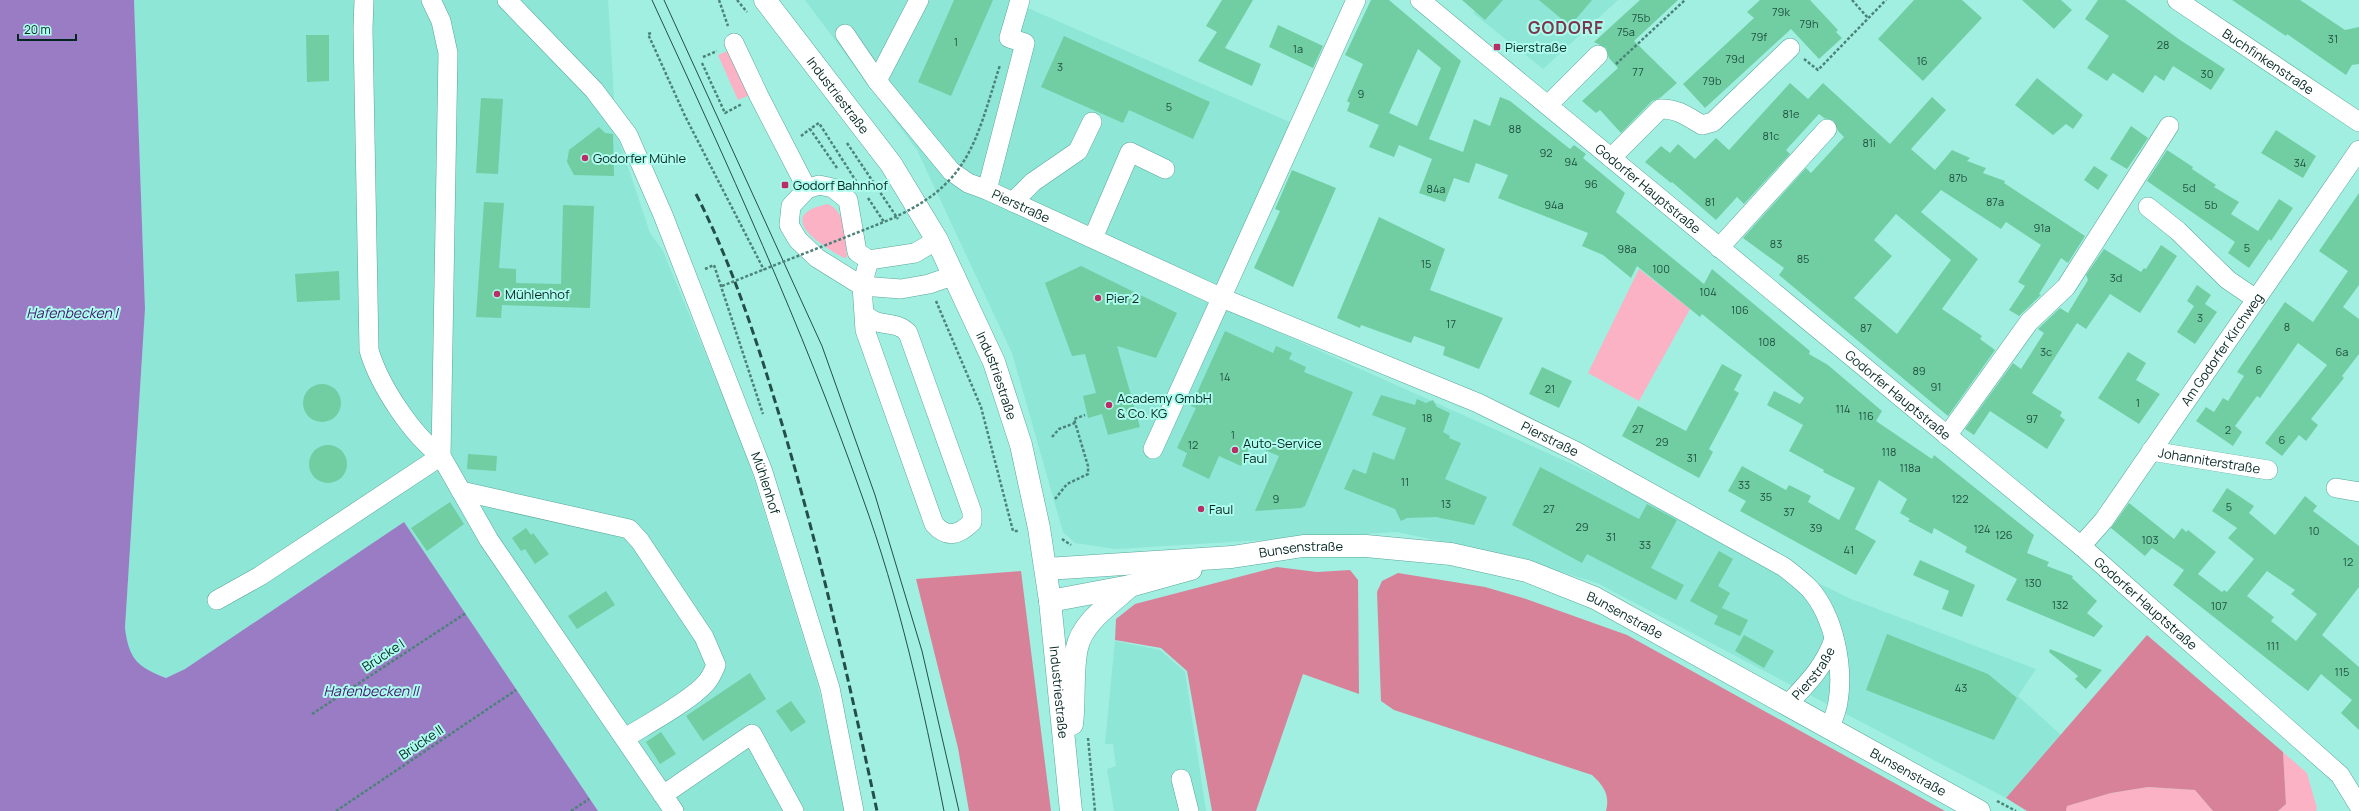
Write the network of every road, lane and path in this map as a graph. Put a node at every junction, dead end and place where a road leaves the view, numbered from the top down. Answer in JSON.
{"nodes":[{"id":1,"x":364,"y":0,"type":"edge"},
{"id":2,"x":431,"y":0,"type":"edge"},
{"id":3,"x":507,"y":0,"type":"edge"},
{"id":4,"x":719,"y":0,"type":"edge"},
{"id":5,"x":737,"y":0,"type":"edge"},
{"id":6,"x":765,"y":0,"type":"edge"},
{"id":7,"x":919,"y":0,"type":"edge"},
{"id":8,"x":1020,"y":0,"type":"edge"},
{"id":9,"x":1356,"y":0,"type":"edge"},
{"id":10,"x":1420,"y":0,"type":"edge"},
{"id":11,"x":1685,"y":0,"type":"edge"},
{"id":12,"x":1852,"y":0,"type":"edge"},
{"id":13,"x":1886,"y":0,"type":"edge"},
{"id":14,"x":2178,"y":0,"type":"edge"},
{"id":15,"x":1868,"y":18,"type":"junction"},
{"id":16,"x":752,"y":19,"type":"dead end"},
{"id":17,"x":651,"y":33,"type":"dead end"},
{"id":18,"x":844,"y":34,"type":"dead end"},
{"id":19,"x":734,"y":43,"type":"joint"},
{"id":20,"x":1790,"y":48,"type":"joint"},
{"id":21,"x":708,"y":55,"type":"dead end"},
{"id":22,"x":1598,"y":55,"type":"joint"},
{"id":23,"x":703,"y":57,"type":"dead end"},
{"id":24,"x":702,"y":63,"type":"dead end"},
{"id":25,"x":1000,"y":65,"type":"dead end"},
{"id":26,"x":877,"y":81,"type":"junction"},
{"id":27,"x":1548,"y":105,"type":"junction"},
{"id":28,"x":725,"y":112,"type":"dead end"},
{"id":29,"x":1092,"y":122,"type":"dead end"},
{"id":30,"x":2359,"y":122,"type":"edge"},
{"id":31,"x":2169,"y":126,"type":"dead end"},
{"id":32,"x":810,"y":129,"type":"junction"},
{"id":33,"x":1827,"y":129,"type":"dead end"},
{"id":34,"x":842,"y":137,"type":"dead end"},
{"id":35,"x":797,"y":138,"type":"dead end"},
{"id":36,"x":2359,"y":150,"type":"edge"},
{"id":37,"x":1611,"y":158,"type":"junction"},
{"id":38,"x":1165,"y":169,"type":"dead end"},
{"id":39,"x":838,"y":170,"type":"dead end"},
{"id":40,"x":859,"y":185,"type":"dead end"},
{"id":41,"x":807,"y":188,"type":"junction"},
{"id":42,"x":987,"y":190,"type":"junction"},
{"id":43,"x":867,"y":197,"type":"dead end"},
{"id":44,"x":1013,"y":202,"type":"junction"},
{"id":45,"x":2148,"y":208,"type":"dead end"},
{"id":46,"x":899,"y":220,"type":"dead end"},
{"id":47,"x":884,"y":222,"type":"junction"},
{"id":48,"x":1092,"y":238,"type":"junction"},
{"id":49,"x":937,"y":240,"type":"junction"},
{"id":50,"x":1719,"y":248,"type":"junction"},
{"id":51,"x":869,"y":260,"type":"junction"},
{"id":52,"x":700,"y":270,"type":"dead end"},
{"id":53,"x":764,"y":270,"type":"junction"},
{"id":54,"x":955,"y":274,"type":"junction"},
{"id":55,"x":929,"y":284,"type":"junction"},
{"id":56,"x":722,"y":286,"type":"junction"},
{"id":57,"x":862,"y":286,"type":"junction"},
{"id":58,"x":1222,"y":298,"type":"junction"},
{"id":59,"x":2256,"y":299,"type":"junction"},
{"id":60,"x":864,"y":313,"type":"junction"},
{"id":61,"x":1085,"y":415,"type":"dead end"},
{"id":62,"x":765,"y":420,"type":"dead end"},
{"id":63,"x":1075,"y":422,"type":"junction"},
{"id":64,"x":1947,"y":436,"type":"junction"},
{"id":65,"x":1052,"y":437,"type":"dead end"},
{"id":66,"x":1153,"y":449,"type":"dead end"},
{"id":67,"x":2151,"y":451,"type":"junction"},
{"id":68,"x":441,"y":456,"type":"junction"},
{"id":69,"x":2268,"y":470,"type":"dead end"},
{"id":70,"x":2336,"y":488,"type":"dead end"},
{"id":71,"x":461,"y":491,"type":"junction"},
{"id":72,"x":2359,"y":492,"type":"edge"},
{"id":73,"x":1053,"y":501,"type":"dead end"},
{"id":74,"x":1013,"y":531,"type":"dead end"},
{"id":75,"x":2081,"y":546,"type":"junction"},
{"id":76,"x":1232,"y":557,"type":"junction"},
{"id":77,"x":1046,"y":569,"type":"junction"},
{"id":78,"x":1130,"y":586,"type":"junction"},
{"id":79,"x":217,"y":600,"type":"dead end"},
{"id":80,"x":1050,"y":601,"type":"junction"},
{"id":81,"x":466,"y":613,"type":"dead end"},
{"id":82,"x":1834,"y":639,"type":"junction"},
{"id":83,"x":516,"y":690,"type":"dead end"},
{"id":84,"x":1788,"y":704,"type":"junction"},
{"id":85,"x":312,"y":714,"type":"dead end"},
{"id":86,"x":1830,"y":728,"type":"junction"},
{"id":87,"x":625,"y":738,"type":"junction"},
{"id":88,"x":1067,"y":763,"type":"junction"},
{"id":89,"x":1181,"y":779,"type":"dead end"},
{"id":90,"x":663,"y":795,"type":"junction"},
{"id":91,"x":589,"y":799,"type":"dead end"},
{"id":92,"x":2359,"y":806,"type":"edge"},
{"id":93,"x":336,"y":811,"type":"edge"},
{"id":94,"x":571,"y":811,"type":"edge"},
{"id":95,"x":674,"y":811,"type":"edge"},
{"id":96,"x":794,"y":811,"type":"edge"},
{"id":97,"x":854,"y":811,"type":"edge"},
{"id":98,"x":1071,"y":811,"type":"edge"},
{"id":99,"x":1189,"y":811,"type":"edge"},
{"id":100,"x":1979,"y":811,"type":"edge"}],
"edges":[{"from":1,"to":68,"type":"street"},
{"from":2,"to":68,"type":"street"},
{"from":3,"to":97,"type":"street","name":"Mühlenhof"},
{"from":4,"to":19,"type":"path"},
{"from":5,"to":16,"type":"path"},
{"from":6,"to":49,"type":"main road","name":"Industriestraße"},
{"from":7,"to":26,"type":"street"},
{"from":8,"to":42,"type":"street","name":"Pierstraße"},
{"from":9,"to":58,"type":"street"},
{"from":10,"to":27,"type":"street","name":"Godorfer Hauptstraße"},
{"from":11,"to":22,"type":"path"},
{"from":12,"to":15,"type":"path"},
{"from":13,"to":15,"type":"path"},
{"from":14,"to":30,"type":"street","name":"Buchfinkenstraße"},
{"from":15,"to":20,"type":"path"},
{"from":17,"to":53,"type":"path"},
{"from":18,"to":26,"type":"street"},
{"from":19,"to":41,"type":"street"},
{"from":20,"to":37,"type":"street"},
{"from":21,"to":23,"type":"path"},
{"from":22,"to":27,"type":"street"},
{"from":24,"to":28,"type":"path"},
{"from":25,"to":47,"type":"path","bridge":true},
{"from":26,"to":42,"type":"street"},
{"from":27,"to":37,"type":"street","name":"Godorfer Hauptstraße"},
{"from":29,"to":44,"type":"street"},
{"from":31,"to":64,"type":"street"},
{"from":32,"to":35,"type":"path"},
{"from":32,"to":39,"type":"path"},
{"from":32,"to":40,"type":"path"},
{"from":33,"to":50,"type":"street"},
{"from":34,"to":46,"type":"path"},
{"from":36,"to":59,"type":"street","name":"Am Godorfer Kirchweg"},
{"from":37,"to":50,"type":"street","name":"Godorfer Hauptstraße"},
{"from":38,"to":48,"type":"street"},
{"from":41,"to":51,"type":"street"},
{"from":41,"to":57,"type":"street"},
{"from":42,"to":44,"type":"street","name":"Pierstraße"},
{"from":43,"to":47,"type":"path"},
{"from":44,"to":48,"type":"street","name":"Pierstraße"},
{"from":45,"to":59,"type":"street"},
{"from":47,"to":53,"type":"path","bridge":true},
{"from":48,"to":58,"type":"street","name":"Pierstraße"},
{"from":49,"to":51,"type":"street"},
{"from":49,"to":54,"type":"main road","name":"Industriestraße"},
{"from":50,"to":64,"type":"street","name":"Godorfer Hauptstraße"},
{"from":51,"to":57,"type":"street"},
{"from":52,"to":56,"type":"path"},
{"from":53,"to":56,"type":"path","bridge":true},
{"from":54,"to":55,"type":"street"},
{"from":54,"to":77,"type":"main road","name":"Industriestraße"},
{"from":55,"to":57,"type":"street"},
{"from":55,"to":74,"type":"path"},
{"from":56,"to":62,"type":"path"},
{"from":57,"to":60,"type":"street"},
{"from":58,"to":66,"type":"street"},
{"from":58,"to":82,"type":"street","name":"Pierstraße"},
{"from":59,"to":67,"type":"street","name":"Am Godorfer Kirchweg"},
{"from":60,"to":60,"type":"street"},
{"from":61,"to":63,"type":"path"},
{"from":63,"to":65,"type":"path"},
{"from":63,"to":73,"type":"path"},
{"from":64,"to":75,"type":"street","name":"Godorfer Hauptstraße"},
{"from":67,"to":69,"type":"street","name":"Johanniterstraße"},
{"from":67,"to":75,"type":"street","name":"Am Godorfer Kirchweg"},
{"from":68,"to":71,"type":"street"},
{"from":68,"to":79,"type":"street"},
{"from":70,"to":72,"type":"street"},
{"from":71,"to":87,"type":"street"},
{"from":71,"to":87,"type":"street"},
{"from":75,"to":92,"type":"street","name":"Godorfer Hauptstraße"},
{"from":76,"to":77,"type":"main road","name":"Bunsenstraße"},
{"from":76,"to":78,"type":"main road","name":"Bunsenstraße"},
{"from":76,"to":84,"type":"main road","name":"Bunsenstraße"},
{"from":77,"to":80,"type":"main road","name":"Industriestraße"},
{"from":78,"to":80,"type":"main road","name":"Bunsenstraße"},
{"from":78,"to":88,"type":"main road","name":"Bunsenstraße"},
{"from":80,"to":88,"type":"main road","name":"Industriestraße"},
{"from":81,"to":85,"type":"path","name":"Brücke I"},
{"from":82,"to":84,"type":"street","name":"Pierstraße"},
{"from":82,"to":86,"type":"street","name":"Pierstraße"},
{"from":83,"to":93,"type":"path","name":"Brücke II"},
{"from":84,"to":86,"type":"main road","name":"Bunsenstraße"},
{"from":86,"to":100,"type":"main road","name":"Bunsenstraße"},
{"from":87,"to":90,"type":"street"},
{"from":88,"to":98,"type":"main road","name":"Industriestraße"},
{"from":89,"to":99,"type":"street"},
{"from":90,"to":95,"type":"street"},
{"from":90,"to":96,"type":"street"},
{"from":91,"to":94,"type":"path"}]}
